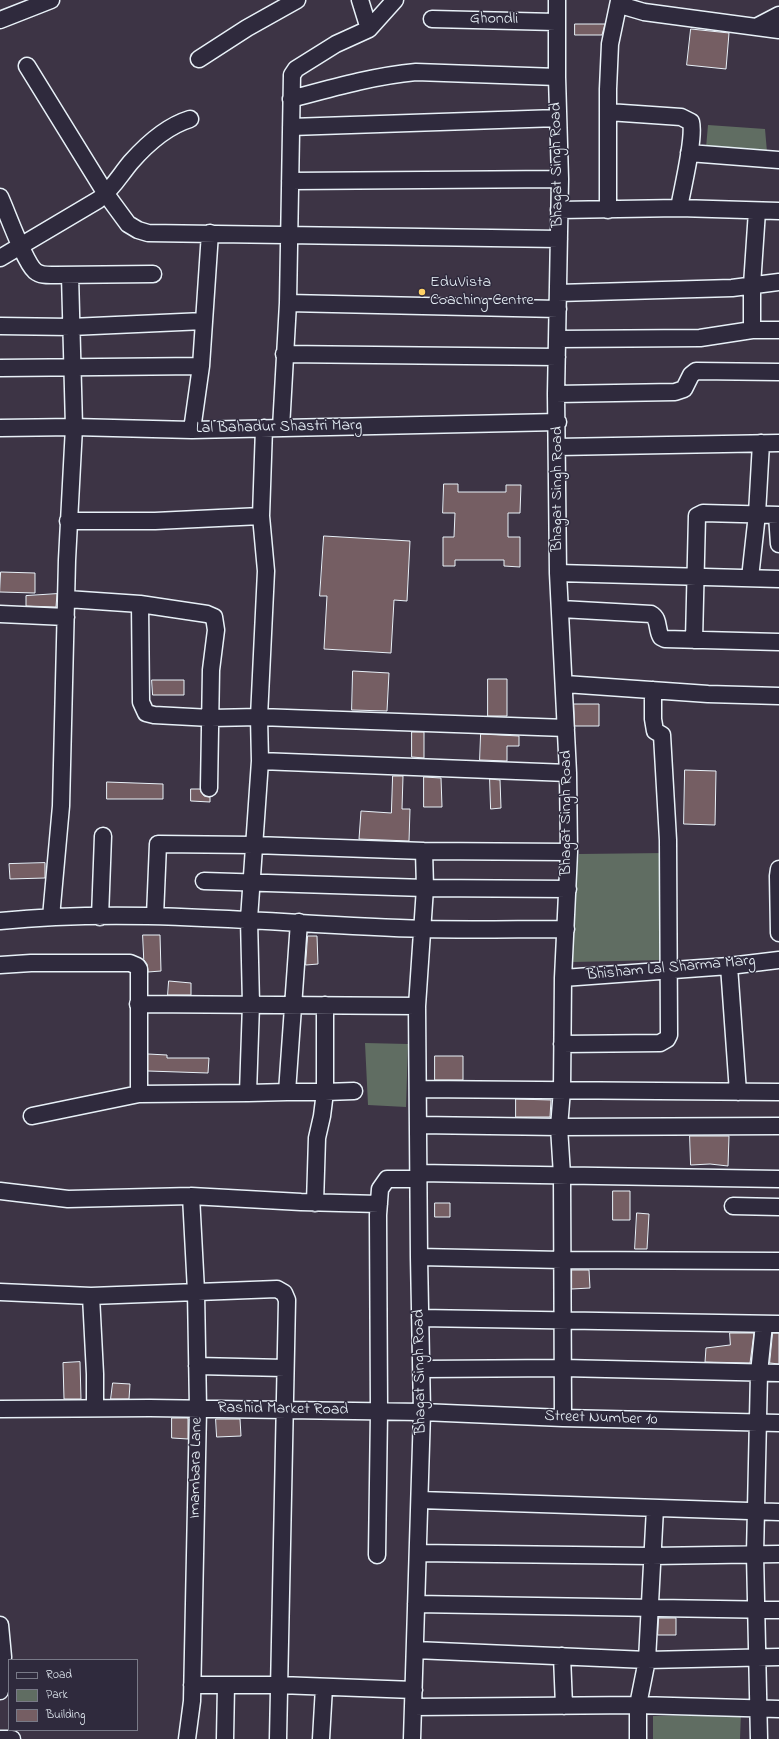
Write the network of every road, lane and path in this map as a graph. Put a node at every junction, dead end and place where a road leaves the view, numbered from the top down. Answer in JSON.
{"nodes":[{"id":1,"x":51,"y":0,"type":"edge"},
{"id":2,"x":297,"y":0,"type":"edge"},
{"id":3,"x":360,"y":0,"type":"edge"},
{"id":4,"x":395,"y":0,"type":"edge"},
{"id":5,"x":557,"y":0,"type":"edge"},
{"id":6,"x":620,"y":0,"type":"edge"},
{"id":7,"x":779,"y":15,"type":"edge"},
{"id":8,"x":432,"y":19,"type":"dead end"},
{"id":9,"x":0,"y":20,"type":"edge"},
{"id":10,"x":556,"y":22,"type":"junction"},
{"id":11,"x":756,"y":27,"type":"junction"},
{"id":12,"x":368,"y":29,"type":"junction"},
{"id":13,"x":779,"y":30,"type":"edge"},
{"id":14,"x":198,"y":59,"type":"dead end"},
{"id":15,"x":27,"y":66,"type":"dead end"},
{"id":16,"x":557,"y":77,"type":"junction"},
{"id":17,"x":291,"y":99,"type":"junction"},
{"id":18,"x":608,"y":112,"type":"junction"},
{"id":19,"x":558,"y":118,"type":"junction"},
{"id":20,"x":190,"y":119,"type":"dead end"},
{"id":21,"x":291,"y":127,"type":"junction"},
{"id":22,"x":689,"y":153,"type":"junction"},
{"id":23,"x":779,"y":160,"type":"edge"},
{"id":24,"x":560,"y":179,"type":"junction"},
{"id":25,"x":290,"y":181,"type":"junction"},
{"id":26,"x":106,"y":194,"type":"junction"},
{"id":27,"x":0,"y":197,"type":"edge"},
{"id":28,"x":679,"y":208,"type":"junction"},
{"id":29,"x":559,"y":210,"type":"junction"},
{"id":30,"x":608,"y":210,"type":"junction"},
{"id":31,"x":757,"y":211,"type":"junction"},
{"id":32,"x":779,"y":211,"type":"edge"},
{"id":33,"x":210,"y":233,"type":"junction"},
{"id":34,"x":288,"y":235,"type":"junction"},
{"id":35,"x":559,"y":239,"type":"junction"},
{"id":36,"x":21,"y":245,"type":"junction"},
{"id":37,"x":0,"y":258,"type":"edge"},
{"id":38,"x":153,"y":274,"type":"dead end"},
{"id":39,"x":70,"y":275,"type":"junction"},
{"id":40,"x":779,"y":282,"type":"edge"},
{"id":41,"x":752,"y":285,"type":"junction"},
{"id":42,"x":558,"y":301,"type":"junction"},
{"id":43,"x":288,"y":303,"type":"junction"},
{"id":44,"x":204,"y":321,"type":"junction"},
{"id":45,"x":0,"y":326,"type":"edge"},
{"id":46,"x":71,"y":327,"type":"junction"},
{"id":47,"x":752,"y":330,"type":"junction"},
{"id":48,"x":779,"y":330,"type":"edge"},
{"id":49,"x":557,"y":339,"type":"junction"},
{"id":50,"x":284,"y":354,"type":"junction"},
{"id":51,"x":557,"y":357,"type":"junction"},
{"id":52,"x":201,"y":366,"type":"junction"},
{"id":53,"x":72,"y":367,"type":"junction"},
{"id":54,"x":0,"y":368,"type":"edge"},
{"id":55,"x":779,"y":372,"type":"edge"},
{"id":56,"x":556,"y":394,"type":"junction"},
{"id":57,"x":558,"y":422,"type":"junction"},
{"id":58,"x":74,"y":427,"type":"junction"},
{"id":59,"x":0,"y":428,"type":"edge"},
{"id":60,"x":264,"y":428,"type":"junction"},
{"id":61,"x":281,"y":428,"type":"junction"},
{"id":62,"x":192,"y":430,"type":"junction"},
{"id":63,"x":761,"y":442,"type":"junction"},
{"id":64,"x":779,"y":443,"type":"edge"},
{"id":65,"x":557,"y":447,"type":"junction"},
{"id":66,"x":757,"y":514,"type":"junction"},
{"id":67,"x":778,"y":515,"type":"edge"},
{"id":68,"x":261,"y":516,"type":"junction"},
{"id":69,"x":68,"y":521,"type":"junction"},
{"id":70,"x":779,"y":544,"type":"edge"},
{"id":71,"x":558,"y":572,"type":"junction"},
{"id":72,"x":696,"y":576,"type":"junction"},
{"id":73,"x":750,"y":578,"type":"junction"},
{"id":74,"x":779,"y":579,"type":"edge"},
{"id":75,"x":67,"y":599,"type":"junction"},
{"id":76,"x":140,"y":604,"type":"junction"},
{"id":77,"x":561,"y":609,"type":"junction"},
{"id":78,"x":0,"y":614,"type":"edge"},
{"id":79,"x":66,"y":617,"type":"junction"},
{"id":80,"x":694,"y":640,"type":"junction"},
{"id":81,"x":779,"y":642,"type":"edge"},
{"id":82,"x":564,"y":684,"type":"junction"},
{"id":83,"x":653,"y":690,"type":"junction"},
{"id":84,"x":779,"y":696,"type":"edge"},
{"id":85,"x":259,"y":717,"type":"junction"},
{"id":86,"x":211,"y":718,"type":"junction"},
{"id":87,"x":566,"y":728,"type":"junction"},
{"id":88,"x":260,"y":761,"type":"junction"},
{"id":89,"x":568,"y":774,"type":"junction"},
{"id":90,"x":209,"y":788,"type":"dead end"},
{"id":91,"x":103,"y":836,"type":"dead end"},
{"id":92,"x":254,"y":844,"type":"junction"},
{"id":93,"x":424,"y":851,"type":"junction"},
{"id":94,"x":569,"y":852,"type":"junction"},
{"id":95,"x":779,"y":869,"type":"edge"},
{"id":96,"x":204,"y":881,"type":"dead end"},
{"id":97,"x":251,"y":883,"type":"junction"},
{"id":98,"x":425,"y":888,"type":"junction"},
{"id":99,"x":568,"y":889,"type":"junction"},
{"id":100,"x":155,"y":916,"type":"junction"},
{"id":101,"x":51,"y":917,"type":"junction"},
{"id":102,"x":100,"y":917,"type":"junction"},
{"id":103,"x":249,"y":919,"type":"junction"},
{"id":104,"x":0,"y":921,"type":"edge"},
{"id":105,"x":299,"y":922,"type":"junction"},
{"id":106,"x":423,"y":929,"type":"junction"},
{"id":107,"x":566,"y":929,"type":"junction"},
{"id":108,"x":779,"y":933,"type":"edge"},
{"id":109,"x":779,"y":960,"type":"edge"},
{"id":110,"x":0,"y":965,"type":"edge"},
{"id":111,"x":729,"y":966,"type":"junction"},
{"id":112,"x":669,"y":970,"type":"junction"},
{"id":113,"x":563,"y":978,"type":"junction"},
{"id":114,"x":138,"y":1004,"type":"junction"},
{"id":115,"x":251,"y":1004,"type":"junction"},
{"id":116,"x":294,"y":1005,"type":"junction"},
{"id":117,"x":325,"y":1005,"type":"junction"},
{"id":118,"x":417,"y":1006,"type":"junction"},
{"id":119,"x":562,"y":1044,"type":"junction"},
{"id":120,"x":418,"y":1089,"type":"junction"},
{"id":121,"x":562,"y":1090,"type":"junction"},
{"id":122,"x":354,"y":1091,"type":"dead end"},
{"id":123,"x":287,"y":1092,"type":"junction"},
{"id":124,"x":325,"y":1092,"type":"junction"},
{"id":125,"x":738,"y":1092,"type":"junction"},
{"id":126,"x":779,"y":1092,"type":"edge"},
{"id":127,"x":248,"y":1093,"type":"junction"},
{"id":128,"x":139,"y":1094,"type":"junction"},
{"id":129,"x":32,"y":1116,"type":"dead end"},
{"id":130,"x":419,"y":1125,"type":"junction"},
{"id":131,"x":779,"y":1126,"type":"edge"},
{"id":132,"x":559,"y":1127,"type":"junction"},
{"id":133,"x":562,"y":1175,"type":"junction"},
{"id":134,"x":419,"y":1176,"type":"junction"},
{"id":135,"x":779,"y":1179,"type":"edge"},
{"id":136,"x":0,"y":1191,"type":"edge"},
{"id":137,"x":191,"y":1196,"type":"junction"},
{"id":138,"x":314,"y":1203,"type":"junction"},
{"id":139,"x":379,"y":1204,"type":"junction"},
{"id":140,"x":733,"y":1206,"type":"dead end"},
{"id":141,"x":779,"y":1206,"type":"edge"},
{"id":142,"x":419,"y":1257,"type":"junction"},
{"id":143,"x":562,"y":1260,"type":"junction"},
{"id":144,"x":779,"y":1261,"type":"edge"},
{"id":145,"x":196,"y":1291,"type":"junction"},
{"id":146,"x":0,"y":1292,"type":"edge"},
{"id":147,"x":91,"y":1296,"type":"junction"},
{"id":148,"x":420,"y":1318,"type":"junction"},
{"id":149,"x":562,"y":1320,"type":"junction"},
{"id":150,"x":772,"y":1324,"type":"edge"},
{"id":151,"x":197,"y":1366,"type":"junction"},
{"id":152,"x":285,"y":1368,"type":"junction"},
{"id":153,"x":563,"y":1368,"type":"junction"},
{"id":154,"x":422,"y":1369,"type":"junction"},
{"id":155,"x":759,"y":1373,"type":"junction"},
{"id":156,"x":779,"y":1373,"type":"edge"},
{"id":157,"x":95,"y":1408,"type":"junction"},
{"id":158,"x":0,"y":1409,"type":"edge"},
{"id":159,"x":198,"y":1409,"type":"junction"},
{"id":160,"x":284,"y":1411,"type":"junction"},
{"id":161,"x":379,"y":1411,"type":"junction"},
{"id":162,"x":422,"y":1412,"type":"junction"},
{"id":163,"x":563,"y":1418,"type":"junction"},
{"id":164,"x":758,"y":1423,"type":"junction"},
{"id":165,"x":779,"y":1423,"type":"edge"},
{"id":166,"x":420,"y":1500,"type":"junction"},
{"id":167,"x":655,"y":1508,"type":"junction"},
{"id":168,"x":755,"y":1512,"type":"junction"},
{"id":169,"x":779,"y":1512,"type":"edge"},
{"id":170,"x":418,"y":1553,"type":"junction"},
{"id":171,"x":755,"y":1554,"type":"junction"},
{"id":172,"x":779,"y":1554,"type":"edge"},
{"id":173,"x":377,"y":1555,"type":"dead end"},
{"id":174,"x":652,"y":1556,"type":"junction"},
{"id":175,"x":416,"y":1604,"type":"junction"},
{"id":176,"x":650,"y":1608,"type":"junction"},
{"id":177,"x":756,"y":1610,"type":"junction"},
{"id":178,"x":779,"y":1610,"type":"edge"},
{"id":179,"x":0,"y":1625,"type":"edge"},
{"id":180,"x":415,"y":1650,"type":"junction"},
{"id":181,"x":562,"y":1656,"type":"junction"},
{"id":182,"x":757,"y":1656,"type":"junction"},
{"id":183,"x":779,"y":1657,"type":"edge"},
{"id":184,"x":2,"y":1658,"type":"edge"},
{"id":185,"x":647,"y":1660,"type":"junction"},
{"id":186,"x":192,"y":1685,"type":"junction"},
{"id":187,"x":226,"y":1685,"type":"junction"},
{"id":188,"x":279,"y":1685,"type":"junction"},
{"id":189,"x":324,"y":1687,"type":"junction"},
{"id":190,"x":414,"y":1690,"type":"junction"},
{"id":191,"x":0,"y":1691,"type":"edge"},
{"id":192,"x":638,"y":1705,"type":"junction"},
{"id":193,"x":564,"y":1706,"type":"junction"},
{"id":194,"x":413,"y":1707,"type":"junction"},
{"id":195,"x":759,"y":1709,"type":"junction"},
{"id":196,"x":779,"y":1709,"type":"edge"},
{"id":197,"x":0,"y":1739,"type":"edge"},
{"id":198,"x":12,"y":1739,"type":"edge"},
{"id":199,"x":187,"y":1739,"type":"edge"},
{"id":200,"x":225,"y":1739,"type":"edge"},
{"id":201,"x":278,"y":1739,"type":"edge"},
{"id":202,"x":321,"y":1739,"type":"edge"},
{"id":203,"x":412,"y":1739,"type":"edge"},
{"id":204,"x":638,"y":1739,"type":"edge"},
{"id":205,"x":759,"y":1739,"type":"edge"}],
"edges":[{"from":1,"to":9,"type":"street"},
{"from":2,"to":14,"type":"street"},
{"from":3,"to":12,"type":"street"},
{"from":4,"to":12,"type":"street"},
{"from":5,"to":10,"type":"street","name":"Bhagat Singh Road"},
{"from":6,"to":11,"type":"street"},
{"from":6,"to":18,"type":"street"},
{"from":7,"to":11,"type":"street"},
{"from":8,"to":10,"type":"street","name":"Ghondli"},
{"from":10,"to":16,"type":"street","name":"Bhagat Singh Road"},
{"from":11,"to":13,"type":"street"},
{"from":12,"to":17,"type":"street"},
{"from":15,"to":26,"type":"street"},
{"from":16,"to":17,"type":"street"},
{"from":16,"to":19,"type":"street","name":"Bhagat Singh Road"},
{"from":17,"to":21,"type":"street"},
{"from":18,"to":22,"type":"street"},
{"from":18,"to":30,"type":"street"},
{"from":19,"to":21,"type":"street"},
{"from":19,"to":24,"type":"street","name":"Bhagat Singh Road"},
{"from":20,"to":26,"type":"street"},
{"from":21,"to":25,"type":"street"},
{"from":22,"to":23,"type":"street"},
{"from":22,"to":28,"type":"street"},
{"from":24,"to":25,"type":"street"},
{"from":24,"to":29,"type":"street","name":"Bhagat Singh Road"},
{"from":25,"to":34,"type":"street"},
{"from":26,"to":33,"type":"street"},
{"from":26,"to":36,"type":"street"},
{"from":27,"to":36,"type":"street"},
{"from":28,"to":30,"type":"street"},
{"from":28,"to":31,"type":"street"},
{"from":29,"to":30,"type":"street"},
{"from":29,"to":35,"type":"street","name":"Bhagat Singh Road"},
{"from":31,"to":32,"type":"street"},
{"from":31,"to":41,"type":"street"},
{"from":33,"to":34,"type":"street"},
{"from":33,"to":44,"type":"street"},
{"from":34,"to":35,"type":"street"},
{"from":34,"to":43,"type":"street"},
{"from":35,"to":42,"type":"street","name":"Bhagat Singh Road"},
{"from":36,"to":37,"type":"street"},
{"from":36,"to":39,"type":"street"},
{"from":38,"to":39,"type":"street"},
{"from":39,"to":46,"type":"street"},
{"from":40,"to":41,"type":"street"},
{"from":41,"to":42,"type":"street"},
{"from":41,"to":47,"type":"street"},
{"from":42,"to":43,"type":"street"},
{"from":42,"to":49,"type":"street","name":"Bhagat Singh Road"},
{"from":43,"to":50,"type":"street"},
{"from":44,"to":46,"type":"street"},
{"from":44,"to":52,"type":"street"},
{"from":45,"to":46,"type":"street"},
{"from":46,"to":53,"type":"street"},
{"from":47,"to":48,"type":"street"},
{"from":47,"to":49,"type":"street"},
{"from":49,"to":51,"type":"street","name":"Bhagat Singh Road"},
{"from":50,"to":51,"type":"street"},
{"from":50,"to":61,"type":"street"},
{"from":51,"to":56,"type":"street","name":"Bhagat Singh Road"},
{"from":52,"to":53,"type":"street"},
{"from":52,"to":62,"type":"street"},
{"from":53,"to":54,"type":"street"},
{"from":53,"to":58,"type":"street"},
{"from":55,"to":56,"type":"street"},
{"from":56,"to":57,"type":"street","name":"Bhagat Singh Road"},
{"from":57,"to":61,"type":"street","name":"Lal Bahadur Shastri Marg"},
{"from":57,"to":65,"type":"street","name":"Bhagat Singh Road"},
{"from":58,"to":59,"type":"street","name":"Lal Bahadur Shastri Marg"},
{"from":58,"to":62,"type":"street","name":"Lal Bahadur Shastri Marg"},
{"from":58,"to":69,"type":"street"},
{"from":60,"to":61,"type":"street","name":"Lal Bahadur Shastri Marg"},
{"from":60,"to":62,"type":"street","name":"Lal Bahadur Shastri Marg"},
{"from":60,"to":68,"type":"street"},
{"from":63,"to":64,"type":"street"},
{"from":63,"to":65,"type":"street"},
{"from":63,"to":66,"type":"street"},
{"from":65,"to":71,"type":"street","name":"Bhagat Singh Road"},
{"from":66,"to":67,"type":"street"},
{"from":66,"to":72,"type":"street"},
{"from":66,"to":73,"type":"street"},
{"from":67,"to":70,"type":"street"},
{"from":68,"to":69,"type":"street"},
{"from":68,"to":85,"type":"street"},
{"from":69,"to":75,"type":"street"},
{"from":71,"to":72,"type":"street"},
{"from":71,"to":77,"type":"street","name":"Bhagat Singh Road"},
{"from":72,"to":73,"type":"street"},
{"from":72,"to":80,"type":"street"},
{"from":73,"to":74,"type":"street"},
{"from":75,"to":76,"type":"street"},
{"from":75,"to":79,"type":"street"},
{"from":76,"to":86,"type":"street"},
{"from":76,"to":86,"type":"street"},
{"from":77,"to":80,"type":"street"},
{"from":77,"to":82,"type":"street","name":"Bhagat Singh Road"},
{"from":78,"to":79,"type":"street"},
{"from":79,"to":101,"type":"street"},
{"from":80,"to":81,"type":"street"},
{"from":82,"to":83,"type":"street"},
{"from":82,"to":87,"type":"street","name":"Bhagat Singh Road"},
{"from":83,"to":84,"type":"street"},
{"from":83,"to":112,"type":"street"},
{"from":85,"to":86,"type":"street"},
{"from":85,"to":87,"type":"street"},
{"from":85,"to":88,"type":"street"},
{"from":86,"to":90,"type":"street"},
{"from":87,"to":89,"type":"street","name":"Bhagat Singh Road"},
{"from":88,"to":89,"type":"street"},
{"from":88,"to":92,"type":"street"},
{"from":89,"to":94,"type":"street","name":"Bhagat Singh Road"},
{"from":91,"to":102,"type":"street"},
{"from":92,"to":93,"type":"street"},
{"from":92,"to":97,"type":"street"},
{"from":92,"to":100,"type":"street"},
{"from":93,"to":94,"type":"street"},
{"from":93,"to":98,"type":"street","name":"Bhagat Singh Road"},
{"from":94,"to":99,"type":"street","name":"Bhagat Singh Road"},
{"from":95,"to":108,"type":"street"},
{"from":96,"to":97,"type":"street"},
{"from":97,"to":98,"type":"street"},
{"from":97,"to":103,"type":"street"},
{"from":98,"to":99,"type":"street"},
{"from":98,"to":106,"type":"street","name":"Bhagat Singh Road"},
{"from":99,"to":107,"type":"street","name":"Bhagat Singh Road"},
{"from":100,"to":102,"type":"street"},
{"from":100,"to":103,"type":"street"},
{"from":101,"to":102,"type":"street"},
{"from":101,"to":104,"type":"street"},
{"from":103,"to":105,"type":"street"},
{"from":103,"to":115,"type":"street"},
{"from":105,"to":106,"type":"street"},
{"from":105,"to":116,"type":"street"},
{"from":106,"to":107,"type":"street"},
{"from":106,"to":118,"type":"street","name":"Bhagat Singh Road"},
{"from":107,"to":113,"type":"street","name":"Bhagat Singh Road"},
{"from":109,"to":111,"type":"street","name":"Bhisham Lal Sharma Marg"},
{"from":110,"to":114,"type":"street"},
{"from":111,"to":112,"type":"street","name":"Bhisham Lal Sharma Marg"},
{"from":111,"to":125,"type":"street"},
{"from":112,"to":113,"type":"street","name":"Bhisham Lal Sharma Marg"},
{"from":112,"to":119,"type":"street"},
{"from":113,"to":119,"type":"street","name":"Bhagat Singh Road"},
{"from":114,"to":115,"type":"street"},
{"from":114,"to":128,"type":"street"},
{"from":115,"to":116,"type":"street"},
{"from":115,"to":127,"type":"street"},
{"from":116,"to":117,"type":"street"},
{"from":116,"to":123,"type":"street"},
{"from":117,"to":118,"type":"street"},
{"from":117,"to":124,"type":"street"},
{"from":118,"to":120,"type":"street","name":"Bhagat Singh Road"},
{"from":119,"to":121,"type":"street","name":"Bhagat Singh Road"},
{"from":120,"to":121,"type":"street"},
{"from":120,"to":130,"type":"street","name":"Bhagat Singh Road"},
{"from":121,"to":125,"type":"street"},
{"from":121,"to":132,"type":"street","name":"Bhagat Singh Road"},
{"from":122,"to":124,"type":"street"},
{"from":123,"to":124,"type":"street"},
{"from":123,"to":127,"type":"street"},
{"from":124,"to":138,"type":"street"},
{"from":125,"to":126,"type":"street"},
{"from":127,"to":128,"type":"street"},
{"from":128,"to":129,"type":"street"},
{"from":130,"to":132,"type":"street"},
{"from":130,"to":134,"type":"street","name":"Bhagat Singh Road"},
{"from":131,"to":132,"type":"street"},
{"from":132,"to":133,"type":"street","name":"Bhagat Singh Road"},
{"from":133,"to":134,"type":"street"},
{"from":133,"to":135,"type":"street"},
{"from":133,"to":143,"type":"street","name":"Bhagat Singh Road"},
{"from":134,"to":139,"type":"street"},
{"from":134,"to":142,"type":"street","name":"Bhagat Singh Road"},
{"from":136,"to":137,"type":"street"},
{"from":137,"to":138,"type":"street"},
{"from":137,"to":145,"type":"street","name":"Imambara Lane"},
{"from":138,"to":139,"type":"street"},
{"from":139,"to":161,"type":"street"},
{"from":140,"to":141,"type":"street"},
{"from":142,"to":143,"type":"street"},
{"from":142,"to":148,"type":"street","name":"Bhagat Singh Road"},
{"from":143,"to":144,"type":"street"},
{"from":143,"to":149,"type":"street","name":"Bhagat Singh Road"},
{"from":145,"to":147,"type":"street"},
{"from":145,"to":151,"type":"street","name":"Imambara Lane"},
{"from":145,"to":152,"type":"street"},
{"from":146,"to":147,"type":"street"},
{"from":147,"to":157,"type":"street"},
{"from":148,"to":149,"type":"street"},
{"from":148,"to":154,"type":"street","name":"Bhagat Singh Road"},
{"from":149,"to":150,"type":"street"},
{"from":149,"to":153,"type":"street","name":"Bhagat Singh Road"},
{"from":150,"to":155,"type":"street"},
{"from":151,"to":152,"type":"street"},
{"from":151,"to":159,"type":"street","name":"Imambara Lane"},
{"from":152,"to":160,"type":"street"},
{"from":153,"to":154,"type":"street"},
{"from":153,"to":155,"type":"street"},
{"from":153,"to":163,"type":"street","name":"Bhagat Singh Road"},
{"from":154,"to":162,"type":"street","name":"Bhagat Singh Road"},
{"from":155,"to":156,"type":"street"},
{"from":155,"to":164,"type":"street"},
{"from":157,"to":158,"type":"street","name":"Rashid Market Road"},
{"from":157,"to":159,"type":"street","name":"Rashid Market Road"},
{"from":159,"to":160,"type":"street","name":"Rashid Market Road"},
{"from":159,"to":186,"type":"street","name":"Imambara Lane"},
{"from":160,"to":161,"type":"street","name":"Rashid Market Road"},
{"from":160,"to":188,"type":"street"},
{"from":161,"to":162,"type":"street","name":"Rashid Market Road"},
{"from":161,"to":173,"type":"street"},
{"from":162,"to":163,"type":"street","name":"Street Number 10"},
{"from":162,"to":166,"type":"street","name":"Bhagat Singh Road"},
{"from":163,"to":164,"type":"street","name":"Street Number 10"},
{"from":164,"to":165,"type":"street","name":"Street Number 10"},
{"from":164,"to":168,"type":"street"},
{"from":166,"to":167,"type":"street"},
{"from":166,"to":170,"type":"street","name":"Bhagat Singh Road"},
{"from":167,"to":168,"type":"street"},
{"from":167,"to":174,"type":"street"},
{"from":168,"to":169,"type":"street"},
{"from":168,"to":171,"type":"street"},
{"from":170,"to":174,"type":"street"},
{"from":170,"to":175,"type":"street","name":"Bhagat Singh Road"},
{"from":171,"to":172,"type":"street"},
{"from":171,"to":174,"type":"street"},
{"from":171,"to":177,"type":"street"},
{"from":174,"to":176,"type":"street"},
{"from":175,"to":176,"type":"street"},
{"from":175,"to":180,"type":"street","name":"Bhagat Singh Road"},
{"from":176,"to":177,"type":"street"},
{"from":176,"to":185,"type":"street"},
{"from":177,"to":178,"type":"street"},
{"from":177,"to":182,"type":"street"},
{"from":179,"to":184,"type":"street"},
{"from":180,"to":181,"type":"street"},
{"from":180,"to":190,"type":"street","name":"Bhagat Singh Road"},
{"from":181,"to":185,"type":"street"},
{"from":181,"to":193,"type":"street"},
{"from":182,"to":183,"type":"street"},
{"from":182,"to":185,"type":"street"},
{"from":182,"to":195,"type":"street"},
{"from":184,"to":191,"type":"street"},
{"from":185,"to":192,"type":"street"},
{"from":186,"to":187,"type":"street"},
{"from":186,"to":199,"type":"street","name":"Imambara Lane"},
{"from":187,"to":188,"type":"street"},
{"from":187,"to":200,"type":"street"},
{"from":188,"to":189,"type":"street"},
{"from":188,"to":201,"type":"street"},
{"from":189,"to":190,"type":"street"},
{"from":189,"to":202,"type":"street"},
{"from":190,"to":194,"type":"street","name":"Bhagat Singh Road"},
{"from":192,"to":193,"type":"street"},
{"from":192,"to":195,"type":"street"},
{"from":192,"to":204,"type":"street"},
{"from":193,"to":194,"type":"street"},
{"from":194,"to":203,"type":"street","name":"Bhagat Singh Road"},
{"from":195,"to":196,"type":"street"},
{"from":195,"to":205,"type":"street"},
{"from":197,"to":198,"type":"street"}]}
